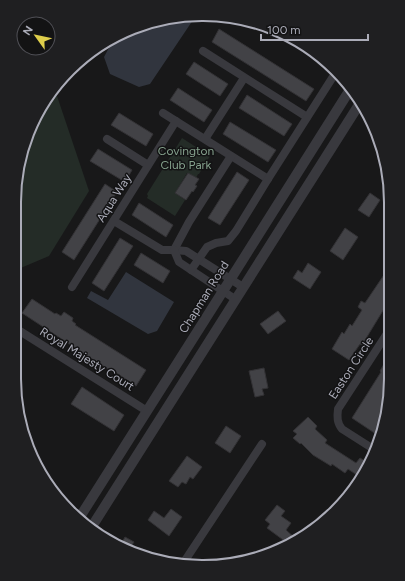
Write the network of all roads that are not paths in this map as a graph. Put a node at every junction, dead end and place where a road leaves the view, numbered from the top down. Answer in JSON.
{"nodes":[{"id":1,"x":203,"y":51,"type":"dead end"},
{"id":2,"x":333,"y":76,"type":"edge"},
{"id":3,"x":244,"y":78,"type":"junction"},
{"id":4,"x":347,"y":94,"type":"edge"},
{"id":5,"x":357,"y":108,"type":"edge"},
{"id":6,"x":164,"y":113,"type":"dead end"},
{"id":7,"x":307,"y":117,"type":"junction"},
{"id":8,"x":176,"y":121,"type":"junction"},
{"id":9,"x":107,"y":139,"type":"dead end"},
{"id":10,"x":205,"y":139,"type":"junction"},
{"id":11,"x":231,"y":156,"type":"junction"},
{"id":12,"x":148,"y":165,"type":"junction"},
{"id":13,"x":268,"y":179,"type":"junction"},
{"id":14,"x":114,"y":221,"type":"junction"},
{"id":15,"x":174,"y":250,"type":"junction"},
{"id":16,"x":198,"y":260,"type":"junction"},
{"id":17,"x":191,"y":270,"type":"junction"},
{"id":18,"x":230,"y":280,"type":"junction"},
{"id":19,"x":72,"y":287,"type":"dead end"},
{"id":20,"x":242,"y":287,"type":"junction"},
{"id":21,"x":223,"y":291,"type":"junction"},
{"id":22,"x":236,"y":298,"type":"junction"},
{"id":23,"x":21,"y":332,"type":"edge"},
{"id":24,"x":384,"y":338,"type":"edge"},
{"id":25,"x":147,"y":411,"type":"junction"},
{"id":26,"x":262,"y":444,"type":"dead end"},
{"id":27,"x":370,"y":447,"type":"edge"},
{"id":28,"x":82,"y":514,"type":"edge"},
{"id":29,"x":94,"y":523,"type":"edge"},
{"id":30,"x":186,"y":559,"type":"edge"}],
"edges":[{"from":1,"to":3,"type":"street"},
{"from":2,"to":7,"type":"street"},
{"from":3,"to":7,"type":"street"},
{"from":3,"to":10,"type":"street"},
{"from":4,"to":18,"type":"street","name":"Chapman Road"},
{"from":5,"to":20,"type":"street"},
{"from":6,"to":8,"type":"street"},
{"from":7,"to":13,"type":"street"},
{"from":8,"to":10,"type":"street"},
{"from":8,"to":12,"type":"street","name":"Aqua Way"},
{"from":9,"to":12,"type":"street"},
{"from":10,"to":11,"type":"street"},
{"from":11,"to":13,"type":"street"},
{"from":11,"to":15,"type":"street"},
{"from":12,"to":14,"type":"street","name":"Aqua Way"},
{"from":13,"to":16,"type":"street"},
{"from":14,"to":15,"type":"street"},
{"from":14,"to":19,"type":"street","name":"Aqua Way"},
{"from":15,"to":16,"type":"street"},
{"from":15,"to":17,"type":"street"},
{"from":16,"to":17,"type":"street"},
{"from":16,"to":18,"type":"street"},
{"from":17,"to":21,"type":"street"},
{"from":18,"to":20,"type":"street"},
{"from":18,"to":21,"type":"street","name":"Chapman Road"},
{"from":20,"to":22,"type":"street"},
{"from":21,"to":22,"type":"street"},
{"from":21,"to":25,"type":"street","name":"Chapman Road"},
{"from":22,"to":29,"type":"street"},
{"from":23,"to":25,"type":"street","name":"Royal Majesty Court"},
{"from":24,"to":27,"type":"street","name":"Easton Circle"},
{"from":25,"to":28,"type":"street","name":"Chapman Road"},
{"from":26,"to":30,"type":"street"}]}
